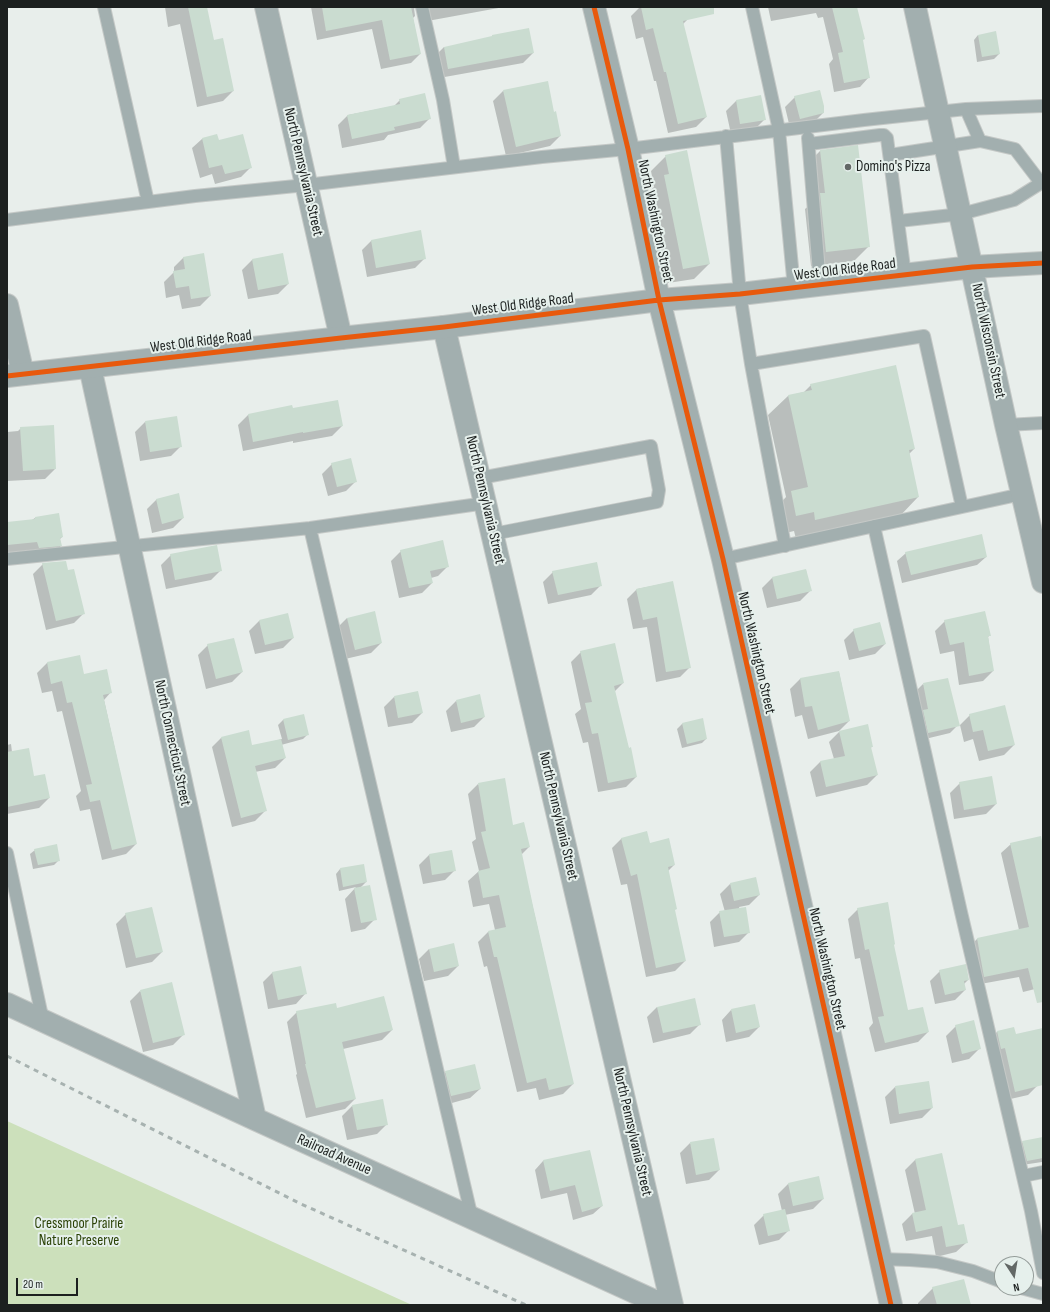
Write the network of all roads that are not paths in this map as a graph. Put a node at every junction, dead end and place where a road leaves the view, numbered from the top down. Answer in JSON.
{"nodes":[{"id":1,"x":104,"y":7,"type":"edge"},
{"id":2,"x":266,"y":7,"type":"edge"},
{"id":3,"x":422,"y":7,"type":"edge"},
{"id":4,"x":594,"y":7,"type":"edge"},
{"id":5,"x":752,"y":7,"type":"edge"},
{"id":6,"x":915,"y":7,"type":"edge"},
{"id":7,"x":1043,"y":106,"type":"edge"},
{"id":8,"x":966,"y":109,"type":"junction"},
{"id":9,"x":938,"y":113,"type":"junction"},
{"id":10,"x":807,"y":126,"type":"junction"},
{"id":11,"x":779,"y":130,"type":"junction"},
{"id":12,"x":726,"y":136,"type":"junction"},
{"id":13,"x":980,"y":141,"type":"junction"},
{"id":14,"x":809,"y":144,"type":"junction"},
{"id":15,"x":946,"y":147,"type":"junction"},
{"id":16,"x":628,"y":149,"type":"junction"},
{"id":17,"x":890,"y":155,"type":"junction"},
{"id":18,"x":454,"y":167,"type":"junction"},
{"id":19,"x":1042,"y":183,"type":"edge"},
{"id":20,"x":306,"y":185,"type":"junction"},
{"id":21,"x":148,"y":202,"type":"junction"},
{"id":22,"x":961,"y":214,"type":"junction"},
{"id":23,"x":7,"y":220,"type":"edge"},
{"id":24,"x":898,"y":221,"type":"junction"},
{"id":25,"x":1043,"y":263,"type":"edge"},
{"id":26,"x":972,"y":267,"type":"junction"},
{"id":27,"x":905,"y":275,"type":"junction"},
{"id":28,"x":820,"y":284,"type":"junction"},
{"id":29,"x":794,"y":288,"type":"junction"},
{"id":30,"x":740,"y":294,"type":"junction"},
{"id":31,"x":659,"y":300,"type":"junction"},
{"id":32,"x":7,"y":305,"type":"edge"},
{"id":33,"x":444,"y":327,"type":"junction"},
{"id":34,"x":341,"y":338,"type":"junction"},
{"id":35,"x":751,"y":364,"type":"junction"},
{"id":36,"x":90,"y":367,"type":"junction"},
{"id":37,"x":15,"y":375,"type":"edge"},
{"id":38,"x":1043,"y":423,"type":"edge"},
{"id":39,"x":1006,"y":425,"type":"junction"},
{"id":40,"x":480,"y":478,"type":"junction"},
{"id":41,"x":1022,"y":494,"type":"junction"},
{"id":42,"x":486,"y":504,"type":"junction"},
{"id":43,"x":962,"y":507,"type":"junction"},
{"id":44,"x":874,"y":526,"type":"junction"},
{"id":45,"x":310,"y":528,"type":"junction"},
{"id":46,"x":493,"y":534,"type":"junction"},
{"id":47,"x":129,"y":546,"type":"junction"},
{"id":48,"x":785,"y":546,"type":"junction"},
{"id":49,"x":7,"y":559,"type":"edge"},
{"id":50,"x":723,"y":559,"type":"junction"},
{"id":51,"x":1043,"y":582,"type":"edge"},
{"id":52,"x":7,"y":853,"type":"edge"},
{"id":53,"x":7,"y":1004,"type":"edge"},
{"id":54,"x":43,"y":1021,"type":"junction"},
{"id":55,"x":255,"y":1119,"type":"junction"},
{"id":56,"x":1043,"y":1172,"type":"edge"},
{"id":57,"x":1023,"y":1176,"type":"junction"},
{"id":58,"x":472,"y":1218,"type":"junction"},
{"id":59,"x":880,"y":1259,"type":"junction"},
{"id":60,"x":1043,"y":1273,"type":"edge"},
{"id":61,"x":994,"y":1279,"type":"edge"},
{"id":62,"x":663,"y":1305,"type":"edge"},
{"id":63,"x":672,"y":1305,"type":"edge"},
{"id":64,"x":890,"y":1305,"type":"edge"}],
"edges":[{"from":1,"to":21,"type":"lane"},
{"from":2,"to":20,"type":"street","name":"North Pennsylvania Street"},
{"from":3,"to":18,"type":"lane"},
{"from":4,"to":16,"type":"street","name":"North Washington Street"},
{"from":5,"to":11,"type":"lane"},
{"from":6,"to":9,"type":"street","name":"North Wisconsin Street"},
{"from":7,"to":8,"type":"lane"},
{"from":8,"to":9,"type":"lane"},
{"from":8,"to":13,"type":"lane"},
{"from":9,"to":10,"type":"lane"},
{"from":9,"to":15,"type":"street","name":"North Wisconsin Street"},
{"from":10,"to":11,"type":"lane"},
{"from":10,"to":14,"type":"lane"},
{"from":11,"to":12,"type":"lane"},
{"from":11,"to":29,"type":"lane"},
{"from":12,"to":16,"type":"lane"},
{"from":12,"to":30,"type":"lane"},
{"from":13,"to":15,"type":"lane"},
{"from":13,"to":19,"type":"lane"},
{"from":14,"to":17,"type":"lane"},
{"from":14,"to":28,"type":"lane"},
{"from":15,"to":17,"type":"lane"},
{"from":15,"to":22,"type":"street","name":"North Wisconsin Street"},
{"from":16,"to":18,"type":"lane"},
{"from":16,"to":31,"type":"street","name":"North Washington Street"},
{"from":17,"to":24,"type":"lane"},
{"from":18,"to":20,"type":"lane"},
{"from":19,"to":22,"type":"lane"},
{"from":20,"to":21,"type":"lane"},
{"from":20,"to":34,"type":"street","name":"North Pennsylvania Street"},
{"from":21,"to":23,"type":"lane"},
{"from":22,"to":24,"type":"lane"},
{"from":22,"to":26,"type":"street","name":"North Wisconsin Street"},
{"from":24,"to":27,"type":"lane"},
{"from":25,"to":26,"type":"street","name":"West Old Ridge Road"},
{"from":26,"to":27,"type":"street","name":"West Old Ridge Road"},
{"from":26,"to":39,"type":"street","name":"North Wisconsin Street"},
{"from":27,"to":28,"type":"street","name":"West Old Ridge Road"},
{"from":28,"to":29,"type":"street","name":"West Old Ridge Road"},
{"from":29,"to":30,"type":"street","name":"West Old Ridge Road"},
{"from":30,"to":31,"type":"street","name":"West Old Ridge Road"},
{"from":30,"to":35,"type":"lane"},
{"from":31,"to":33,"type":"street","name":"West Old Ridge Road"},
{"from":31,"to":50,"type":"street","name":"North Washington Street"},
{"from":32,"to":37,"type":"street"},
{"from":33,"to":34,"type":"street","name":"West Old Ridge Road"},
{"from":33,"to":40,"type":"street","name":"North Pennsylvania Street"},
{"from":34,"to":36,"type":"street","name":"West Old Ridge Road"},
{"from":35,"to":43,"type":"lane"},
{"from":35,"to":48,"type":"lane"},
{"from":36,"to":37,"type":"street","name":"West Old Ridge Road"},
{"from":36,"to":47,"type":"street","name":"North Connecticut Street"},
{"from":38,"to":39,"type":"lane"},
{"from":39,"to":41,"type":"street","name":"North Wisconsin Street"},
{"from":40,"to":42,"type":"street","name":"North Pennsylvania Street"},
{"from":40,"to":46,"type":"lane"},
{"from":41,"to":43,"type":"lane"},
{"from":41,"to":51,"type":"street","name":"North Wisconsin Street"},
{"from":42,"to":45,"type":"lane"},
{"from":42,"to":46,"type":"street","name":"North Pennsylvania Street"},
{"from":43,"to":44,"type":"lane"},
{"from":44,"to":48,"type":"lane"},
{"from":44,"to":57,"type":"lane"},
{"from":45,"to":47,"type":"lane"},
{"from":45,"to":58,"type":"lane"},
{"from":46,"to":63,"type":"street","name":"North Pennsylvania Street"},
{"from":47,"to":49,"type":"lane"},
{"from":47,"to":55,"type":"street","name":"North Connecticut Street"},
{"from":48,"to":50,"type":"lane"},
{"from":50,"to":59,"type":"street","name":"North Washington Street"},
{"from":52,"to":54,"type":"lane"},
{"from":53,"to":54,"type":"street","name":"Railroad Avenue"},
{"from":54,"to":55,"type":"street","name":"Railroad Avenue"},
{"from":55,"to":58,"type":"street","name":"Railroad Avenue"},
{"from":56,"to":57,"type":"lane"},
{"from":57,"to":60,"type":"lane"},
{"from":58,"to":62,"type":"street","name":"Railroad Avenue"},
{"from":59,"to":61,"type":"lane"},
{"from":59,"to":64,"type":"street","name":"North Washington Street"}]}
